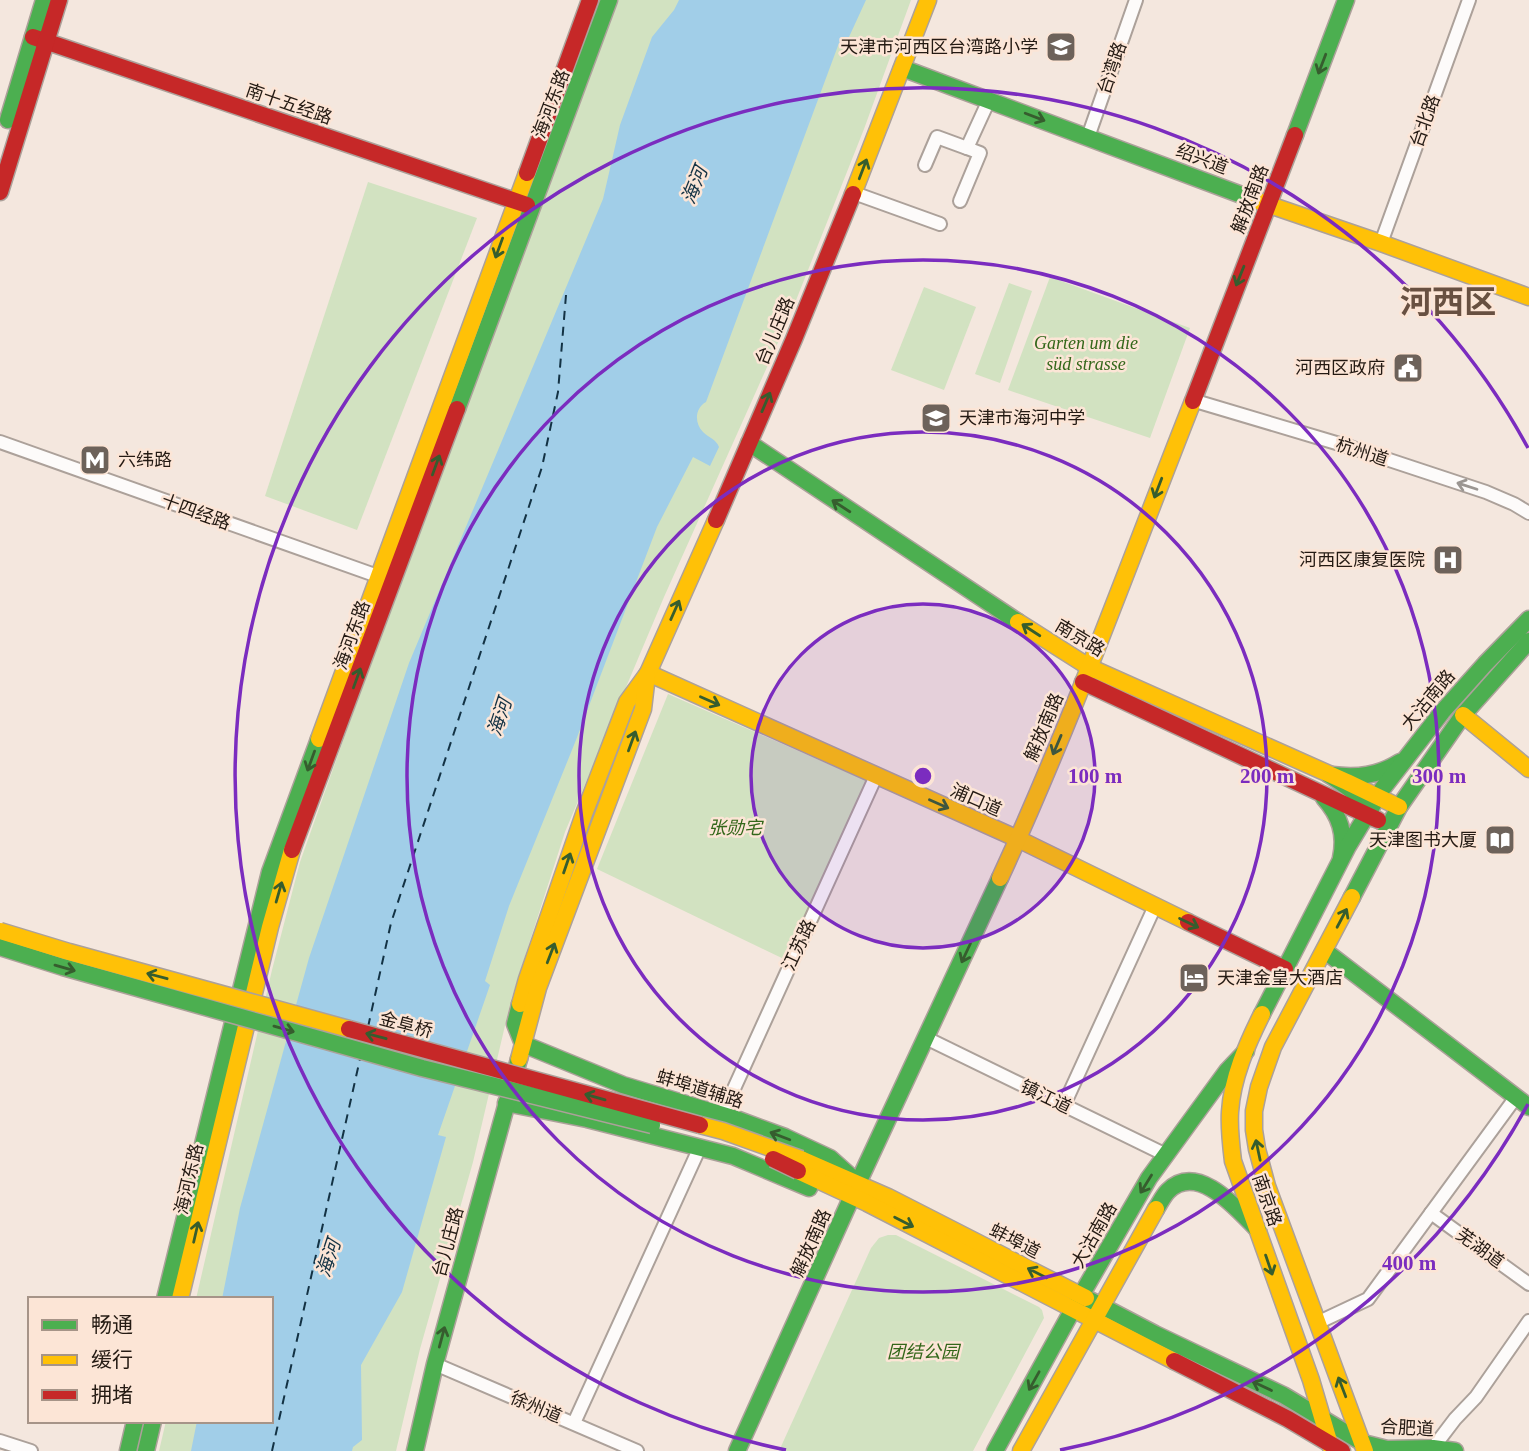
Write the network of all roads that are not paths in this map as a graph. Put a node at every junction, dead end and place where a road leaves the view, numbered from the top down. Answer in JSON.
{"nodes":[{"id":1,"x":44,"y":0,"type":"edge"},
{"id":2,"x":59,"y":0,"type":"edge"},
{"id":3,"x":590,"y":0,"type":"edge"},
{"id":4,"x":609,"y":0,"type":"edge"},
{"id":5,"x":928,"y":0,"type":"edge"},
{"id":6,"x":1136,"y":0,"type":"edge"},
{"id":7,"x":1346,"y":0,"type":"edge"},
{"id":8,"x":1469,"y":0,"type":"edge"},
{"id":9,"x":39,"y":40,"type":"junction"},
{"id":10,"x":902,"y":68,"type":"junction"},
{"id":11,"x":989,"y":100,"type":"junction"},
{"id":12,"x":1088,"y":137,"type":"junction"},
{"id":13,"x":0,"y":146,"type":"edge"},
{"id":14,"x":967,"y":148,"type":"junction"},
{"id":15,"x":925,"y":165,"type":"dead end"},
{"id":16,"x":0,"y":192,"type":"edge"},
{"id":17,"x":854,"y":193,"type":"junction"},
{"id":18,"x":516,"y":201,"type":"junction"},
{"id":19,"x":960,"y":201,"type":"dead end"},
{"id":20,"x":1269,"y":205,"type":"junction"},
{"id":21,"x":533,"y":206,"type":"junction"},
{"id":22,"x":940,"y":225,"type":"dead end"},
{"id":23,"x":1381,"y":243,"type":"junction"},
{"id":24,"x":1529,"y":296,"type":"edge"},
{"id":25,"x":1192,"y":400,"type":"junction"},
{"id":26,"x":0,"y":442,"type":"edge"},
{"id":27,"x":749,"y":443,"type":"junction"},
{"id":28,"x":1529,"y":513,"type":"edge"},
{"id":29,"x":385,"y":579,"type":"junction"},
{"id":30,"x":1529,"y":619,"type":"edge"},
{"id":31,"x":1529,"y":641,"type":"edge"},
{"id":32,"x":648,"y":673,"type":"junction"},
{"id":33,"x":1086,"y":675,"type":"junction"},
{"id":34,"x":1464,"y":715,"type":"junction"},
{"id":35,"x":1407,"y":757,"type":"junction"},
{"id":36,"x":1529,"y":769,"type":"edge"},
{"id":37,"x":1328,"y":774,"type":"junction"},
{"id":38,"x":1422,"y":775,"type":"junction"},
{"id":39,"x":876,"y":776,"type":"junction"},
{"id":40,"x":1316,"y":790,"type":"junction"},
{"id":41,"x":1373,"y":806,"type":"junction"},
{"id":42,"x":1399,"y":807,"type":"junction"},
{"id":43,"x":1390,"y":826,"type":"junction"},
{"id":44,"x":1018,"y":839,"type":"junction"},
{"id":45,"x":1339,"y":865,"type":"junction"},
{"id":46,"x":1363,"y":878,"type":"junction"},
{"id":47,"x":1155,"y":906,"type":"junction"},
{"id":48,"x":0,"y":931,"type":"edge"},
{"id":49,"x":0,"y":947,"type":"edge"},
{"id":50,"x":1325,"y":951,"type":"junction"},
{"id":51,"x":1285,"y":969,"type":"junction"},
{"id":52,"x":926,"y":1038,"type":"junction"},
{"id":53,"x":523,"y":1044,"type":"junction"},
{"id":54,"x":1246,"y":1051,"type":"junction"},
{"id":55,"x":506,"y":1102,"type":"junction"},
{"id":56,"x":1522,"y":1102,"type":"edge"},
{"id":57,"x":1064,"y":1105,"type":"junction"},
{"id":58,"x":722,"y":1115,"type":"junction"},
{"id":59,"x":700,"y":1147,"type":"junction"},
{"id":60,"x":1166,"y":1155,"type":"junction"},
{"id":61,"x":800,"y":1165,"type":"junction"},
{"id":62,"x":858,"y":1193,"type":"junction"},
{"id":63,"x":1431,"y":1213,"type":"junction"},
{"id":64,"x":1258,"y":1230,"type":"junction"},
{"id":65,"x":1529,"y":1284,"type":"edge"},
{"id":66,"x":1081,"y":1296,"type":"junction"},
{"id":67,"x":165,"y":1297,"type":"edge"},
{"id":68,"x":180,"y":1297,"type":"edge"},
{"id":69,"x":1101,"y":1306,"type":"junction"},
{"id":70,"x":1072,"y":1311,"type":"junction"},
{"id":71,"x":1093,"y":1321,"type":"junction"},
{"id":72,"x":1529,"y":1321,"type":"edge"},
{"id":73,"x":1317,"y":1324,"type":"junction"},
{"id":74,"x":1127,"y":1339,"type":"junction"},
{"id":75,"x":435,"y":1364,"type":"junction"},
{"id":76,"x":1069,"y":1365,"type":"junction"},
{"id":77,"x":1322,"y":1418,"type":"junction"},
{"id":78,"x":135,"y":1423,"type":"edge"},
{"id":79,"x":153,"y":1423,"type":"edge"},
{"id":80,"x":574,"y":1423,"type":"junction"},
{"id":81,"x":0,"y":1441,"type":"edge"},
{"id":82,"x":1364,"y":1447,"type":"edge"},
{"id":83,"x":1433,"y":1447,"type":"junction"},
{"id":84,"x":1331,"y":1450,"type":"edge"},
{"id":85,"x":31,"y":1451,"type":"edge"},
{"id":86,"x":128,"y":1451,"type":"edge"},
{"id":87,"x":146,"y":1451,"type":"edge"},
{"id":88,"x":415,"y":1451,"type":"edge"},
{"id":89,"x":638,"y":1451,"type":"edge"},
{"id":90,"x":737,"y":1451,"type":"edge"},
{"id":91,"x":995,"y":1451,"type":"edge"},
{"id":92,"x":1021,"y":1451,"type":"edge"},
{"id":93,"x":1455,"y":1451,"type":"edge"}],
"edges":[{"from":1,"to":9,"type":"main road"},
{"from":2,"to":9,"type":"main road"},
{"from":3,"to":18,"type":"main road","name":"海河东路"},
{"from":4,"to":21,"type":"main road","name":"海河东路"},
{"from":5,"to":10,"type":"main road","name":"台儿庄路"},
{"from":6,"to":12,"type":"street","name":"台湾路"},
{"from":7,"to":20,"type":"main road","name":"解放南路","one_way":true},
{"from":8,"to":23,"type":"street","name":"台北路"},
{"from":9,"to":13,"type":"main road"},
{"from":9,"to":16,"type":"main road"},
{"from":9,"to":18,"type":"main road","name":"南十五经路"},
{"from":10,"to":11,"type":"main road","name":"绍兴道"},
{"from":17,"to":10,"type":"main road","name":"台儿庄路","one_way":true},
{"from":11,"to":12,"type":"main road","name":"绍兴道","one_way":true},
{"from":11,"to":14,"type":"street"},
{"from":12,"to":20,"type":"main road","name":"绍兴道"},
{"from":14,"to":15,"type":"street"},
{"from":14,"to":19,"type":"street"},
{"from":17,"to":22,"type":"street"},
{"from":27,"to":17,"type":"main road","name":"台儿庄路","one_way":true},
{"from":18,"to":21,"type":"main road","name":"南十五经路"},
{"from":18,"to":29,"type":"main road","name":"海河东路","one_way":true},
{"from":20,"to":23,"type":"main road","name":"绍兴道"},
{"from":20,"to":25,"type":"main road","name":"解放南路","one_way":true},
{"from":29,"to":21,"type":"main road","name":"海河东路","one_way":true},
{"from":23,"to":24,"type":"main road","name":"绍兴道"},
{"from":28,"to":25,"type":"street","name":"杭州道","one_way":true},
{"from":25,"to":33,"type":"main road","name":"解放南路","one_way":true},
{"from":26,"to":29,"type":"street","name":"十四经路"},
{"from":32,"to":27,"type":"main road","name":"台儿庄路","one_way":true},
{"from":33,"to":27,"type":"main road","name":"南京路","one_way":true},
{"from":29,"to":67,"type":"main road","name":"海河东路","one_way":true},
{"from":68,"to":29,"type":"main road","name":"海河东路","one_way":true},
{"from":30,"to":35,"type":"main road","name":"大沽南路"},
{"from":31,"to":34,"type":"main road","name":"大沽南路"},
{"from":32,"to":39,"type":"main road","name":"浦口道","one_way":true},
{"from":53,"to":32,"type":"main road","name":"台儿庄路","one_way":true},
{"from":33,"to":37,"type":"main road","name":"南京路"},
{"from":33,"to":40,"type":"main road","name":"南京路"},
{"from":33,"to":44,"type":"main road","name":"解放南路","one_way":true},
{"from":34,"to":36,"type":"main road"},
{"from":34,"to":38,"type":"main road","name":"大沽南路"},
{"from":35,"to":37,"type":"main road"},
{"from":35,"to":41,"type":"main road","name":"大沽南路"},
{"from":37,"to":41,"type":"main road","name":"南京路"},
{"from":38,"to":41,"type":"main road"},
{"from":38,"to":42,"type":"main road","name":"大沽南路"},
{"from":39,"to":44,"type":"main road","name":"浦口道","one_way":true},
{"from":39,"to":58,"type":"street","name":"江苏路"},
{"from":40,"to":41,"type":"main road","name":"南京路"},
{"from":40,"to":45,"type":"main road"},
{"from":41,"to":42,"type":"main road","name":"南京路"},
{"from":41,"to":43,"type":"main road","name":"南京路"},
{"from":41,"to":45,"type":"main road","name":"南京路"},
{"from":41,"to":46,"type":"main road"},
{"from":42,"to":43,"type":"main road","name":"南京路"},
{"from":43,"to":46,"type":"main road","name":"南京路"},
{"from":44,"to":47,"type":"main road","name":"浦口道"},
{"from":44,"to":52,"type":"main road","name":"解放南路","one_way":true},
{"from":45,"to":51,"type":"main road","name":"南京路"},
{"from":50,"to":46,"type":"main road","name":"南京路","one_way":true},
{"from":47,"to":51,"type":"main road","name":"浦口道","one_way":true},
{"from":47,"to":57,"type":"street"},
{"from":61,"to":48,"type":"main road","name":"金阜桥","one_way":true,"bridge":true},
{"from":49,"to":61,"type":"main road","name":"金阜桥","one_way":true,"bridge":true},
{"from":50,"to":56,"type":"main road"},
{"from":73,"to":50,"type":"main road","name":"南京路","one_way":true},
{"from":51,"to":54,"type":"main road","name":"南京路"},
{"from":52,"to":57,"type":"street","name":"镇江道"},
{"from":52,"to":62,"type":"main road","name":"解放南路"},
{"from":53,"to":55,"type":"main road","name":"台儿庄路"},
{"from":53,"to":58,"type":"main road","name":"蚌埠道辅路"},
{"from":54,"to":60,"type":"main road","name":"大沽南路"},
{"from":54,"to":64,"type":"main road","name":"南京路"},
{"from":55,"to":59,"type":"main road","name":"蚌埠道"},
{"from":75,"to":55,"type":"main road","name":"台儿庄路","one_way":true},
{"from":56,"to":63,"type":"street"},
{"from":57,"to":60,"type":"street","name":"镇江道"},
{"from":62,"to":58,"type":"main road","name":"蚌埠道辅路","one_way":true},
{"from":59,"to":62,"type":"main road","name":"蚌埠道"},
{"from":59,"to":80,"type":"street"},
{"from":60,"to":66,"type":"main road","name":"大沽南路","one_way":true},
{"from":61,"to":62,"type":"main road","name":"蚌埠道"},
{"from":66,"to":62,"type":"main road","name":"蚌埠道","one_way":true},
{"from":62,"to":70,"type":"main road","name":"蚌埠道","one_way":true},
{"from":62,"to":90,"type":"main road","name":"解放南路"},
{"from":63,"to":65,"type":"street","name":"芜湖道"},
{"from":63,"to":73,"type":"street"},
{"from":64,"to":69,"type":"main road"},
{"from":64,"to":77,"type":"main road","name":"南京路","one_way":true},
{"from":66,"to":69,"type":"main road","name":"蚌埠道"},
{"from":66,"to":70,"type":"main road","name":"大沽南路"},
{"from":69,"to":71,"type":"main road"},
{"from":77,"to":69,"type":"main road","name":"蚌埠道","one_way":true},
{"from":70,"to":71,"type":"main road","name":"蚌埠道"},
{"from":70,"to":91,"type":"main road","name":"大沽南路","one_way":true},
{"from":71,"to":74,"type":"main road","name":"蚌埠道"},
{"from":71,"to":76,"type":"main road"},
{"from":72,"to":83,"type":"street"},
{"from":82,"to":73,"type":"main road","name":"南京路","one_way":true},
{"from":74,"to":76,"type":"main road"},
{"from":74,"to":84,"type":"main road","name":"蚌埠道"},
{"from":75,"to":80,"type":"street","name":"徐州道"},
{"from":75,"to":88,"type":"main road","name":"台儿庄路"},
{"from":76,"to":92,"type":"main road"},
{"from":77,"to":82,"type":"main road","name":"合肥道"},
{"from":77,"to":84,"type":"main road","name":"南京路"},
{"from":78,"to":86,"type":"main road"},
{"from":79,"to":87,"type":"main road"},
{"from":80,"to":89,"type":"street","name":"徐州道"},
{"from":81,"to":85,"type":"street"},
{"from":82,"to":83,"type":"main road","name":"合肥道"},
{"from":83,"to":93,"type":"main road","name":"合肥道"}]}
